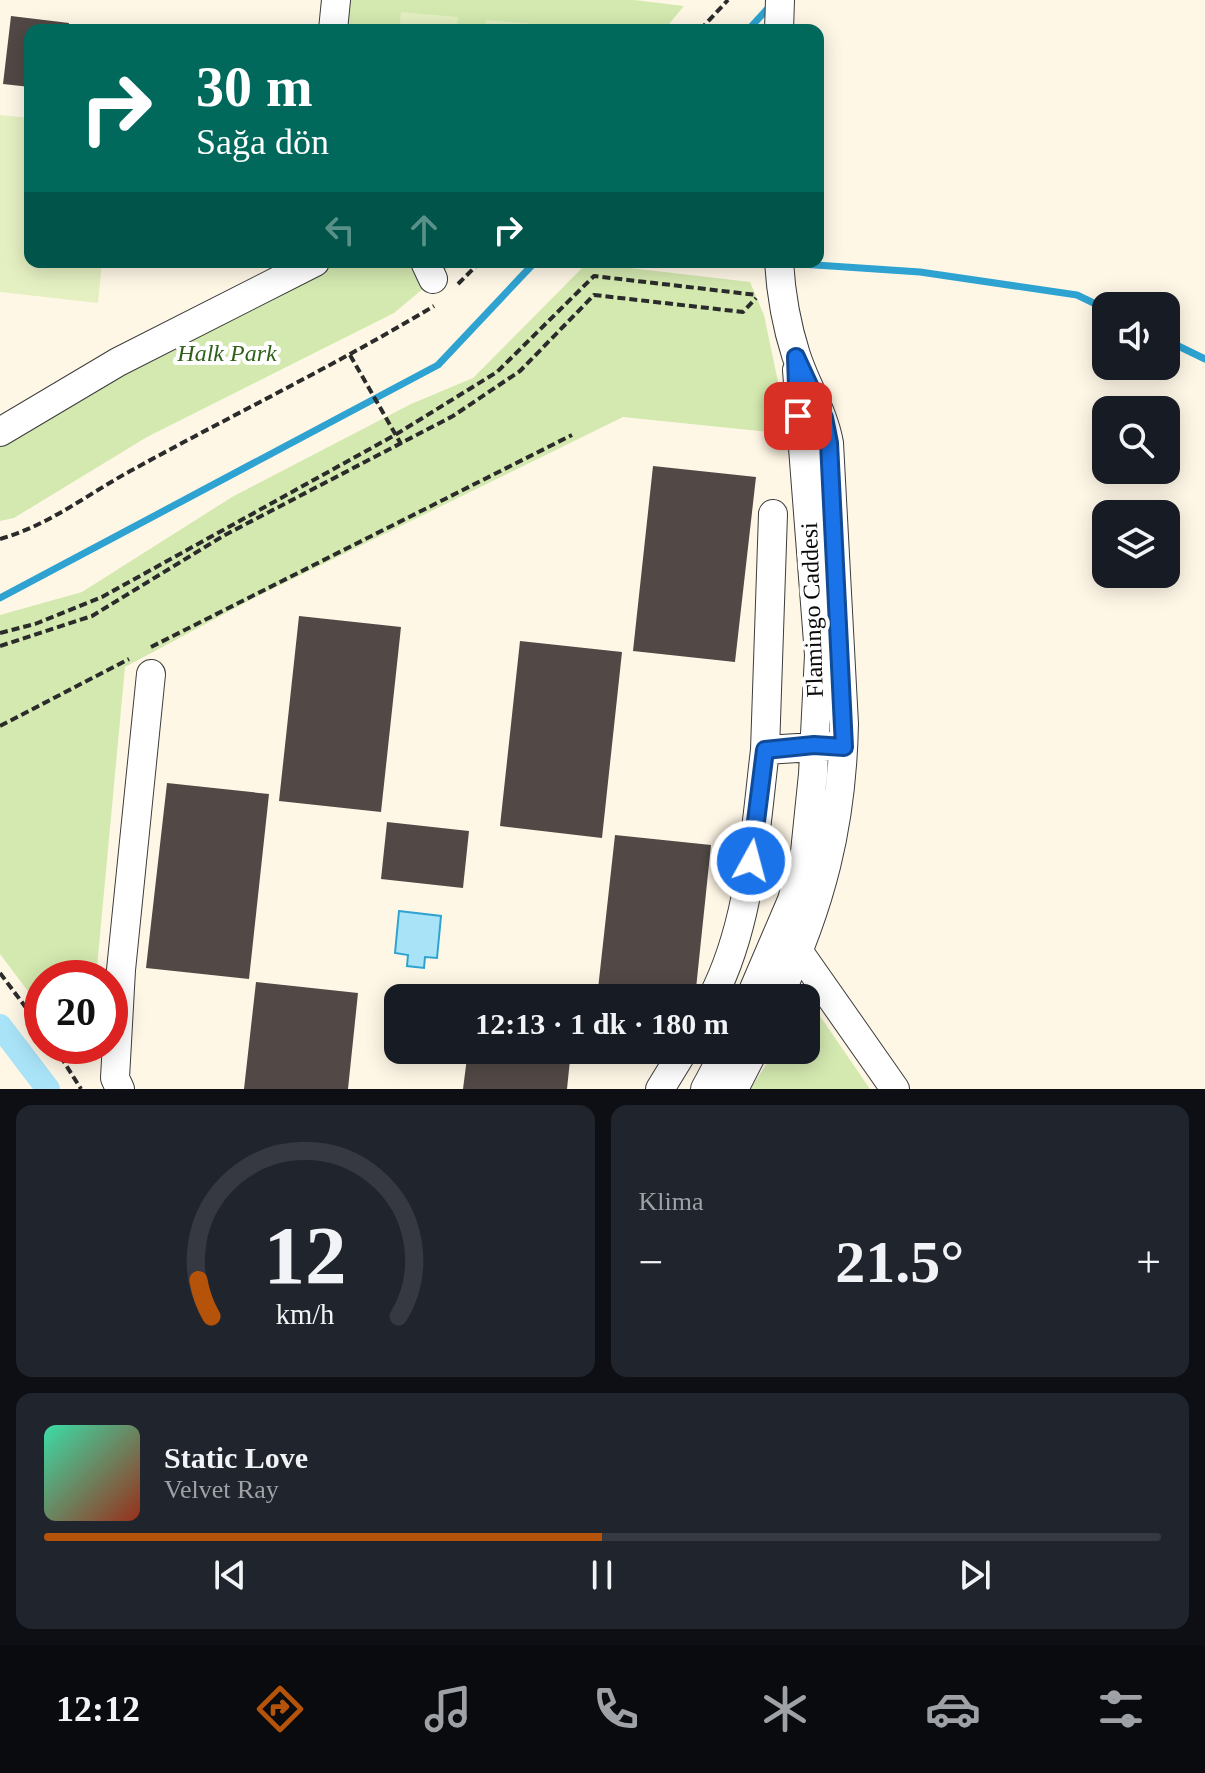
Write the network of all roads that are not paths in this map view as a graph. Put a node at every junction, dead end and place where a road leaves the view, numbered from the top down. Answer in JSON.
{"nodes":[{"id":1,"x":336,"y":0,"type":"edge"},
{"id":2,"x":780,"y":0,"type":"edge"},
{"id":3,"x":334,"y":24,"type":"edge"},
{"id":4,"x":779,"y":24,"type":"edge"},
{"id":5,"x":303,"y":268,"type":"edge"},
{"id":6,"x":778,"y":268,"type":"edge"},
{"id":7,"x":796,"y":357,"type":"junction"},
{"id":8,"x":0,"y":432,"type":"edge"},
{"id":9,"x":773,"y":514,"type":"dead end"},
{"id":10,"x":151,"y":674,"type":"dead end"},
{"id":11,"x":814,"y":745,"type":"junction"},
{"id":12,"x":844,"y":747,"type":"junction"},
{"id":13,"x":765,"y":750,"type":"junction"},
{"id":14,"x":787,"y":945,"type":"junction"},
{"id":15,"x":719,"y":984,"type":"edge"},
{"id":16,"x":760,"y":984,"type":"edge"},
{"id":17,"x":780,"y":984,"type":"edge"},
{"id":18,"x":675,"y":1064,"type":"edge"},
{"id":19,"x":718,"y":1064,"type":"edge"},
{"id":20,"x":747,"y":1064,"type":"edge"},
{"id":21,"x":120,"y":1089,"type":"edge"},
{"id":22,"x":660,"y":1089,"type":"edge"},
{"id":23,"x":705,"y":1089,"type":"edge"},
{"id":24,"x":734,"y":1089,"type":"edge"},
{"id":25,"x":895,"y":1089,"type":"edge"}],
"edges":[{"from":1,"to":3,"type":"street"},
{"from":2,"to":4,"type":"street"},
{"from":5,"to":8,"type":"street"},
{"from":6,"to":7,"type":"street","name":"Flamingo Caddesi"},
{"from":7,"to":11,"type":"street","name":"Flamingo Caddesi"},
{"from":7,"to":12,"type":"street","name":"Flamingo Caddesi"},
{"from":9,"to":13,"type":"street"},
{"from":10,"to":21,"type":"street"},
{"from":11,"to":12,"type":"street"},
{"from":11,"to":13,"type":"street"},
{"from":11,"to":14,"type":"street","name":"Flamingo Caddesi"},
{"from":12,"to":14,"type":"street","name":"Flamingo Caddesi"},
{"from":13,"to":15,"type":"street"},
{"from":14,"to":16,"type":"street","name":"Flamingo Caddesi"},
{"from":14,"to":17,"type":"street","name":"Flamingo Caddesi"},
{"from":14,"to":25,"type":"street"},
{"from":18,"to":22,"type":"street"},
{"from":19,"to":23,"type":"street"},
{"from":20,"to":24,"type":"street"}]}
